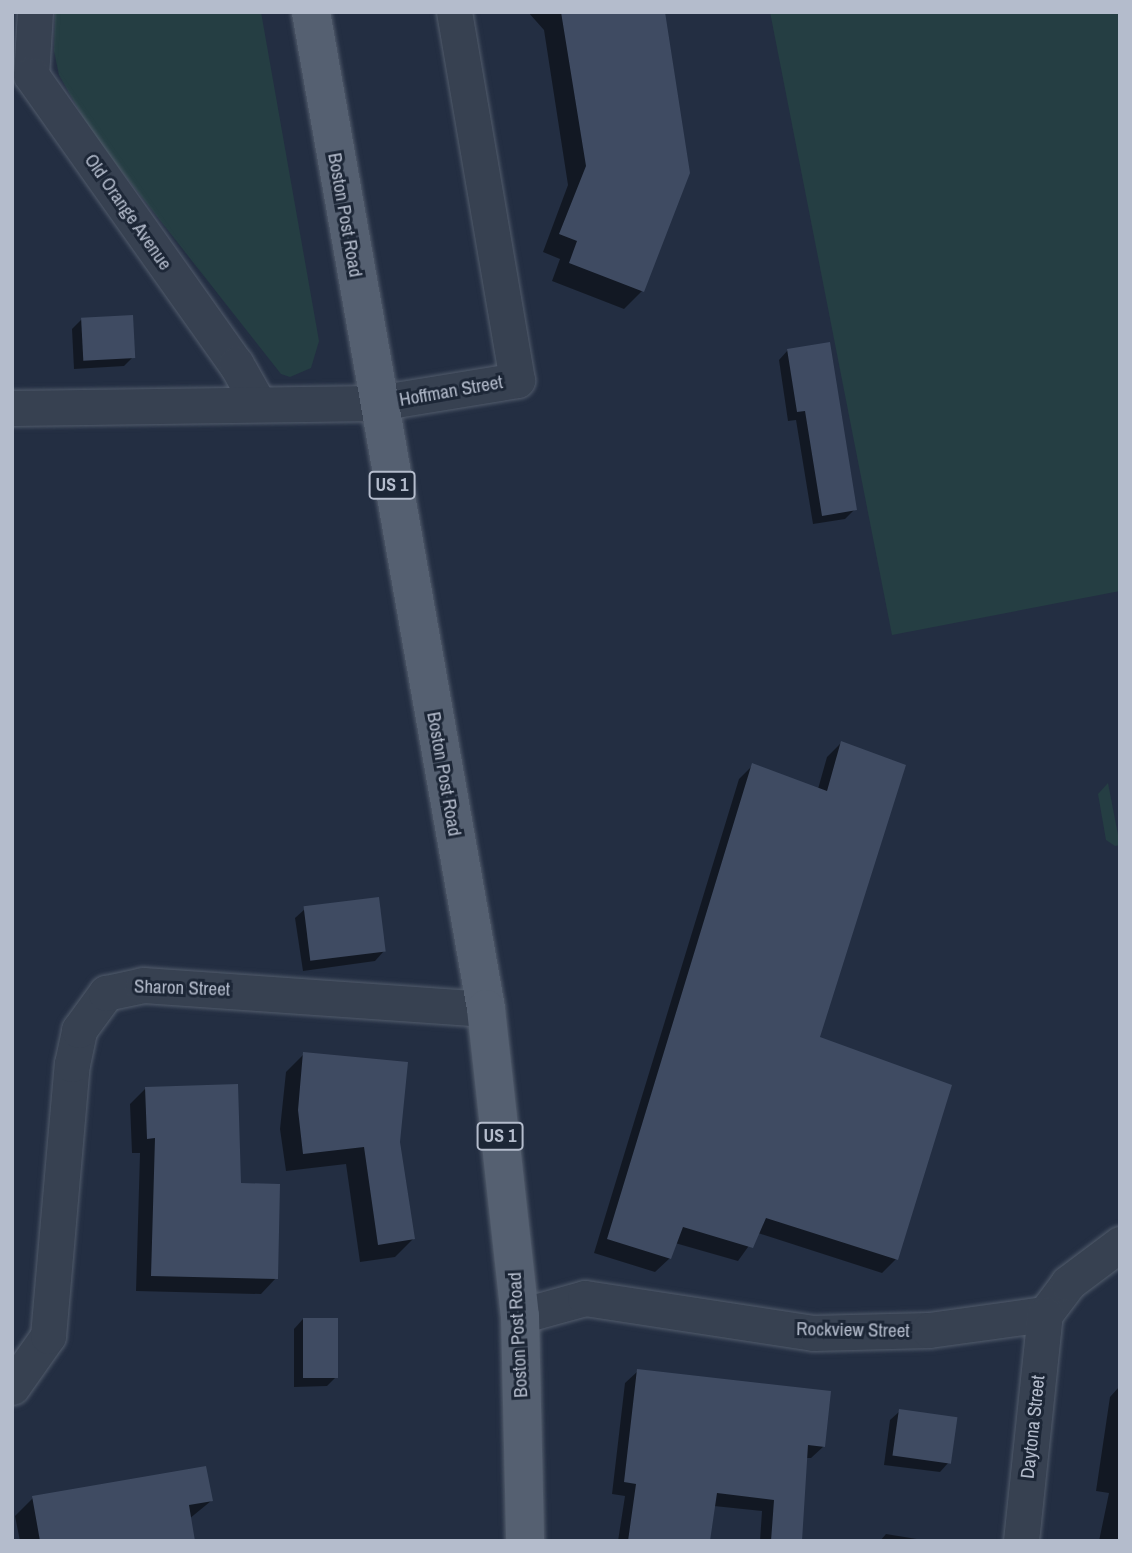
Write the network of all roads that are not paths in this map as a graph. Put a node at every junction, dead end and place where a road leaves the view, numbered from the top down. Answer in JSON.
{"nodes":[{"id":1,"x":35,"y":12,"type":"edge"},
{"id":2,"x":311,"y":12,"type":"edge"},
{"id":3,"x":454,"y":12,"type":"edge"},
{"id":4,"x":22,"y":76,"type":"edge"},
{"id":5,"x":258,"y":403,"type":"junction"},
{"id":6,"x":377,"y":404,"type":"junction"},
{"id":7,"x":12,"y":408,"type":"edge"},
{"id":8,"x":486,"y":1009,"type":"junction"},
{"id":9,"x":1120,"y":1244,"type":"edge"},
{"id":10,"x":1045,"y":1314,"type":"junction"},
{"id":11,"x":520,"y":1316,"type":"junction"},
{"id":12,"x":12,"y":1387,"type":"edge"},
{"id":13,"x":525,"y":1541,"type":"edge"},
{"id":14,"x":1021,"y":1541,"type":"edge"}],
"edges":[{"from":1,"to":4,"type":"street","name":"Old Orange Avenue"},
{"from":2,"to":6,"type":"main road","name":"Boston Post Road","number":"US 1"},
{"from":3,"to":6,"type":"street","name":"Hoffman Street"},
{"from":4,"to":5,"type":"street","name":"Old Orange Avenue"},
{"from":5,"to":6,"type":"street","name":"Hoffman Street"},
{"from":5,"to":7,"type":"street","name":"Hoffman Street"},
{"from":6,"to":8,"type":"main road","name":"Boston Post Road","number":"US 1"},
{"from":8,"to":11,"type":"main road","name":"Boston Post Road","number":"US 1"},
{"from":8,"to":12,"type":"street","name":"Sharon Street"},
{"from":9,"to":10,"type":"street"},
{"from":10,"to":11,"type":"street","name":"Rockview Street"},
{"from":10,"to":14,"type":"street","name":"Daytona Street"},
{"from":11,"to":13,"type":"main road","name":"Boston Post Road","number":"US 1"}]}
